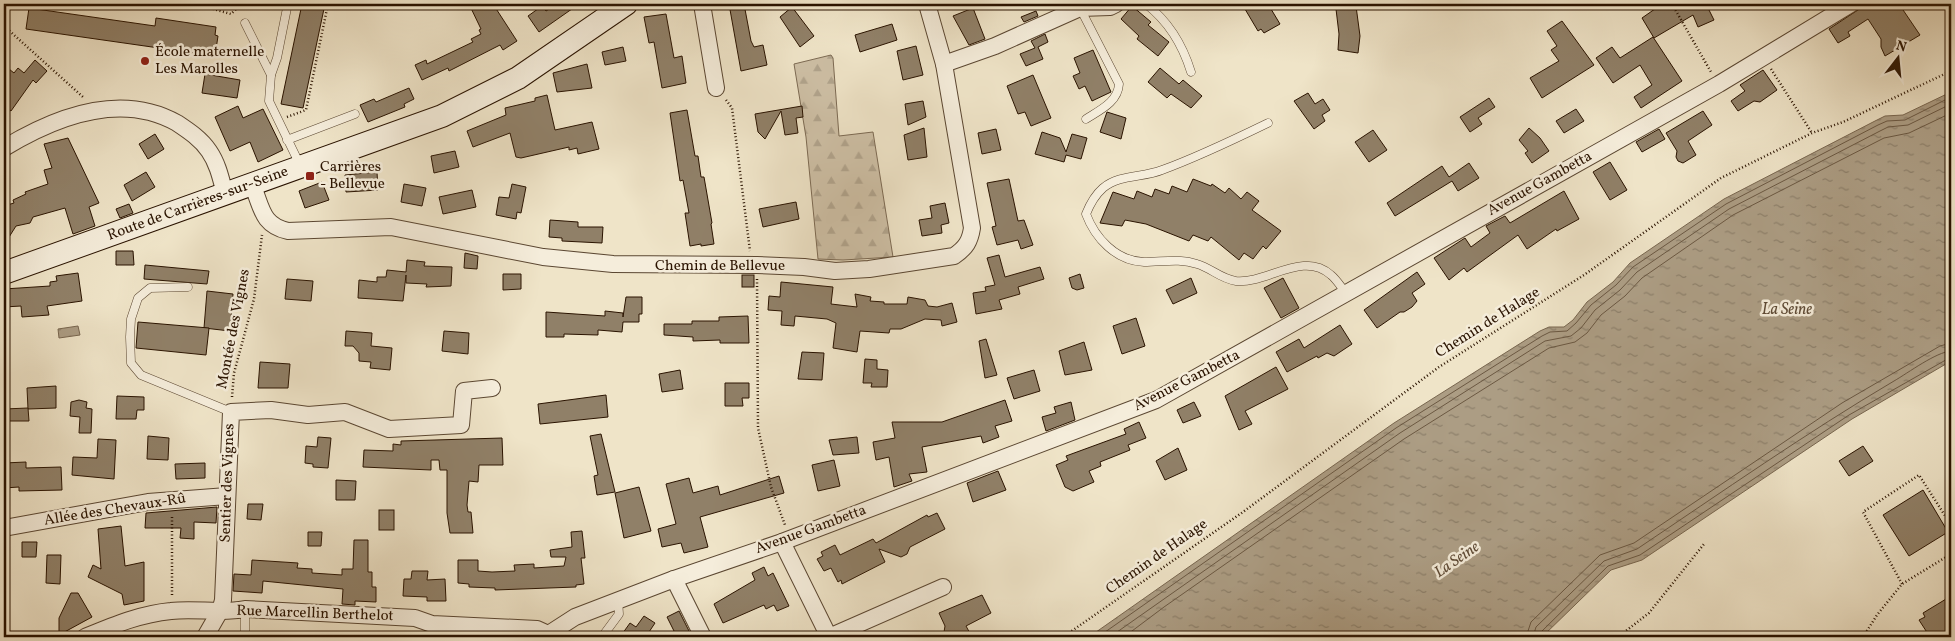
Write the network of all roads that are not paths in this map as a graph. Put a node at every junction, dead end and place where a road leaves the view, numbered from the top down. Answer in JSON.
{"nodes":[{"id":1,"x":626,"y":4,"type":"edge"},
{"id":2,"x":702,"y":4,"type":"edge"},
{"id":3,"x":927,"y":4,"type":"edge"},
{"id":4,"x":1116,"y":4,"type":"edge"},
{"id":5,"x":1146,"y":4,"type":"edge"},
{"id":6,"x":1851,"y":4,"type":"edge"},
{"id":7,"x":287,"y":8,"type":"dead end"},
{"id":8,"x":1080,"y":8,"type":"junction"},
{"id":9,"x":244,"y":23,"type":"dead end"},
{"id":10,"x":944,"y":64,"type":"junction"},
{"id":11,"x":1191,"y":72,"type":"dead end"},
{"id":12,"x":271,"y":75,"type":"junction"},
{"id":13,"x":716,"y":88,"type":"road end"},
{"id":14,"x":355,"y":114,"type":"dead end"},
{"id":15,"x":1086,"y":119,"type":"dead end"},
{"id":16,"x":1268,"y":123,"type":"dead end"},
{"id":17,"x":287,"y":140,"type":"junction"},
{"id":18,"x":4,"y":148,"type":"edge"},
{"id":19,"x":300,"y":167,"type":"junction"},
{"id":20,"x":252,"y":184,"type":"junction"},
{"id":21,"x":225,"y":194,"type":"junction"},
{"id":22,"x":4,"y":273,"type":"edge"},
{"id":23,"x":188,"y":287,"type":"dead end"},
{"id":24,"x":1346,"y":293,"type":"junction"},
{"id":25,"x":492,"y":388,"type":"dead end"},
{"id":26,"x":231,"y":412,"type":"junction"},
{"id":27,"x":227,"y":496,"type":"junction"},
{"id":28,"x":4,"y":528,"type":"edge"},
{"id":29,"x":786,"y":540,"type":"junction"},
{"id":30,"x":674,"y":579,"type":"junction"},
{"id":31,"x":943,"y":587,"type":"dead end"},
{"id":32,"x":618,"y":600,"type":"junction"},
{"id":33,"x":245,"y":609,"type":"junction"},
{"id":34,"x":220,"y":611,"type":"junction"},
{"id":35,"x":546,"y":635,"type":"edge"},
{"id":36,"x":86,"y":637,"type":"edge"},
{"id":37,"x":205,"y":637,"type":"edge"},
{"id":38,"x":244,"y":637,"type":"edge"},
{"id":39,"x":602,"y":637,"type":"edge"},
{"id":40,"x":703,"y":637,"type":"edge"},
{"id":41,"x":829,"y":637,"type":"edge"}],
"edges":[{"from":1,"to":19,"type":"street","name":"Route de Carrières-sur-Seine"},
{"from":2,"to":13,"type":"street"},
{"from":3,"to":10,"type":"street","name":"Chemin de Bellevue"},
{"from":4,"to":8,"type":"street"},
{"from":5,"to":11,"type":"lane"},
{"from":6,"to":24,"type":"street","name":"Avenue Gambetta"},
{"from":7,"to":12,"type":"lane"},
{"from":8,"to":10,"type":"street"},
{"from":8,"to":15,"type":"lane"},
{"from":9,"to":12,"type":"lane"},
{"from":10,"to":20,"type":"street","name":"Chemin de Bellevue"},
{"from":12,"to":17,"type":"lane"},
{"from":14,"to":17,"type":"lane"},
{"from":16,"to":24,"type":"lane"},
{"from":17,"to":19,"type":"lane"},
{"from":18,"to":21,"type":"street"},
{"from":19,"to":20,"type":"street","name":"Route de Carrières-sur-Seine"},
{"from":20,"to":21,"type":"street","name":"Route de Carrières-sur-Seine"},
{"from":21,"to":22,"type":"street","name":"Route de Carrières-sur-Seine"},
{"from":23,"to":26,"type":"lane"},
{"from":24,"to":29,"type":"street","name":"Avenue Gambetta"},
{"from":25,"to":26,"type":"street","name":"Sentier des Vignes"},
{"from":26,"to":27,"type":"street","name":"Sentier des Vignes"},
{"from":27,"to":28,"type":"street","name":"Allée des Chevaux-Rû"},
{"from":27,"to":34,"type":"street","name":"Sentier des Vignes"},
{"from":29,"to":30,"type":"street","name":"Avenue Gambetta"},
{"from":29,"to":41,"type":"street"},
{"from":30,"to":32,"type":"street","name":"Avenue Gambetta"},
{"from":30,"to":40,"type":"street"},
{"from":31,"to":41,"type":"street"},
{"from":32,"to":35,"type":"street","name":"Avenue Gambetta"},
{"from":32,"to":39,"type":"lane"},
{"from":33,"to":34,"type":"street","name":"Rue Marcellin Berthelot"},
{"from":33,"to":35,"type":"street","name":"Rue Marcellin Berthelot"},
{"from":33,"to":38,"type":"lane"},
{"from":34,"to":36,"type":"street","name":"Rue Marcellin Berthelot"},
{"from":34,"to":37,"type":"street"}]}
